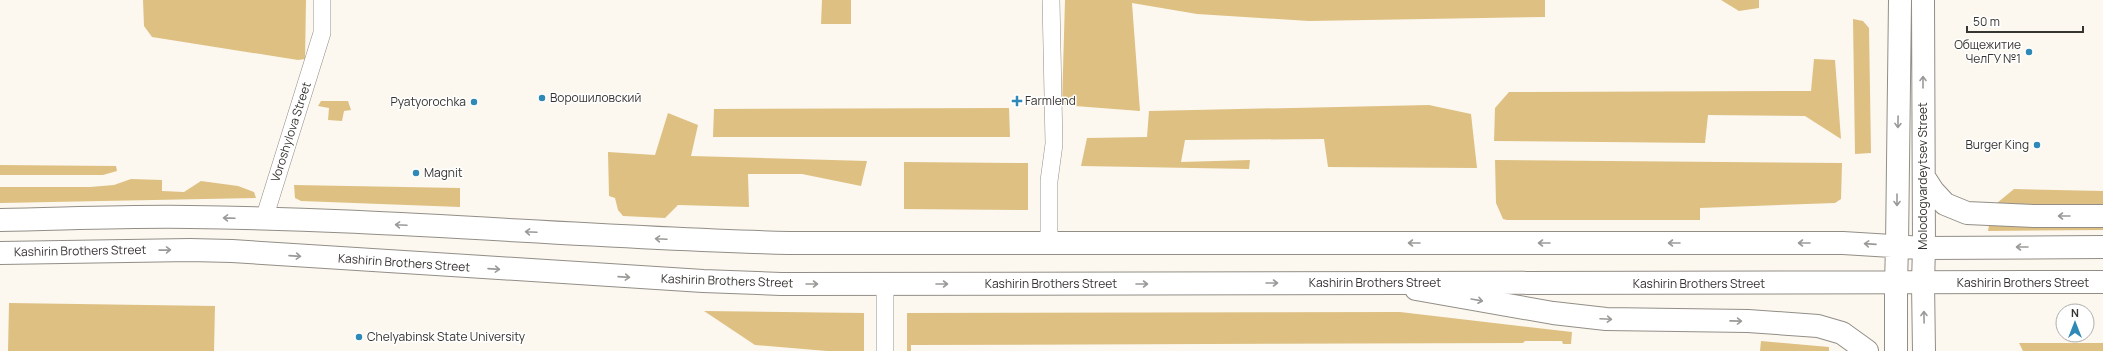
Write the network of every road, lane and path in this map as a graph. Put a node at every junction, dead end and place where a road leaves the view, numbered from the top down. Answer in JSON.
{"nodes":[{"id":1,"x":322,"y":0,"type":"edge"},
{"id":2,"x":1051,"y":0,"type":"edge"},
{"id":3,"x":1900,"y":0,"type":"edge"},
{"id":4,"x":1923,"y":0,"type":"edge"},
{"id":5,"x":1924,"y":177,"type":"junction"},
{"id":6,"x":2103,"y":216,"type":"edge"},
{"id":7,"x":264,"y":219,"type":"junction"},
{"id":8,"x":0,"y":220,"type":"edge"},
{"id":9,"x":1049,"y":244,"type":"junction"},
{"id":10,"x":1897,"y":246,"type":"junction"},
{"id":11,"x":2103,"y":247,"type":"edge"},
{"id":12,"x":1924,"y":248,"type":"junction"},
{"id":13,"x":232,"y":251,"type":"junction"},
{"id":14,"x":0,"y":253,"type":"edge"},
{"id":15,"x":2103,"y":282,"type":"edge"},
{"id":16,"x":1384,"y":283,"type":"junction"},
{"id":17,"x":1923,"y":283,"type":"junction"},
{"id":18,"x":885,"y":284,"type":"junction"},
{"id":19,"x":1896,"y":284,"type":"junction"},
{"id":20,"x":885,"y":351,"type":"edge"},
{"id":21,"x":1867,"y":351,"type":"edge"},
{"id":22,"x":1896,"y":351,"type":"edge"},
{"id":23,"x":1924,"y":351,"type":"edge"}],
"edges":[{"from":1,"to":7,"type":"street","name":"Voroshylova Street"},
{"from":2,"to":9,"type":"street"},
{"from":3,"to":10,"type":"main road","name":"Molodogvardeytsev Street","one_way":true},
{"from":5,"to":4,"type":"main road","name":"Molodogvardeytsev Street","one_way":true},
{"from":6,"to":5,"type":"main road","one_way":true},
{"from":5,"to":12,"type":"main road","name":"Molodogvardeytsev Street"},
{"from":7,"to":8,"type":"main road","one_way":true},
{"from":9,"to":7,"type":"main road","one_way":true},
{"from":7,"to":13,"type":"main road","name":"Voroshylova Street"},
{"from":10,"to":9,"type":"main road","one_way":true},
{"from":10,"to":12,"type":"main road"},
{"from":10,"to":19,"type":"main road","name":"Molodogvardeytsev Street"},
{"from":11,"to":12,"type":"main road","one_way":true},
{"from":12,"to":17,"type":"main road","name":"Molodogvardeytsev Street"},
{"from":14,"to":13,"type":"main road","name":"Kashirin Brothers Street","one_way":true},
{"from":13,"to":18,"type":"main road","name":"Kashirin Brothers Street","one_way":true},
{"from":15,"to":17,"type":"main road","name":"Kashirin Brothers Street"},
{"from":18,"to":16,"type":"main road","name":"Kashirin Brothers Street","one_way":true},
{"from":16,"to":19,"type":"main road","name":"Kashirin Brothers Street"},
{"from":16,"to":21,"type":"main road","one_way":true},
{"from":17,"to":19,"type":"main road","name":"Kashirin Brothers Street"},
{"from":23,"to":17,"type":"main road","name":"Molodogvardeytsev Street","one_way":true},
{"from":18,"to":20,"type":"street"},
{"from":19,"to":22,"type":"main road","name":"Molodogvardeytsev Street"}]}
